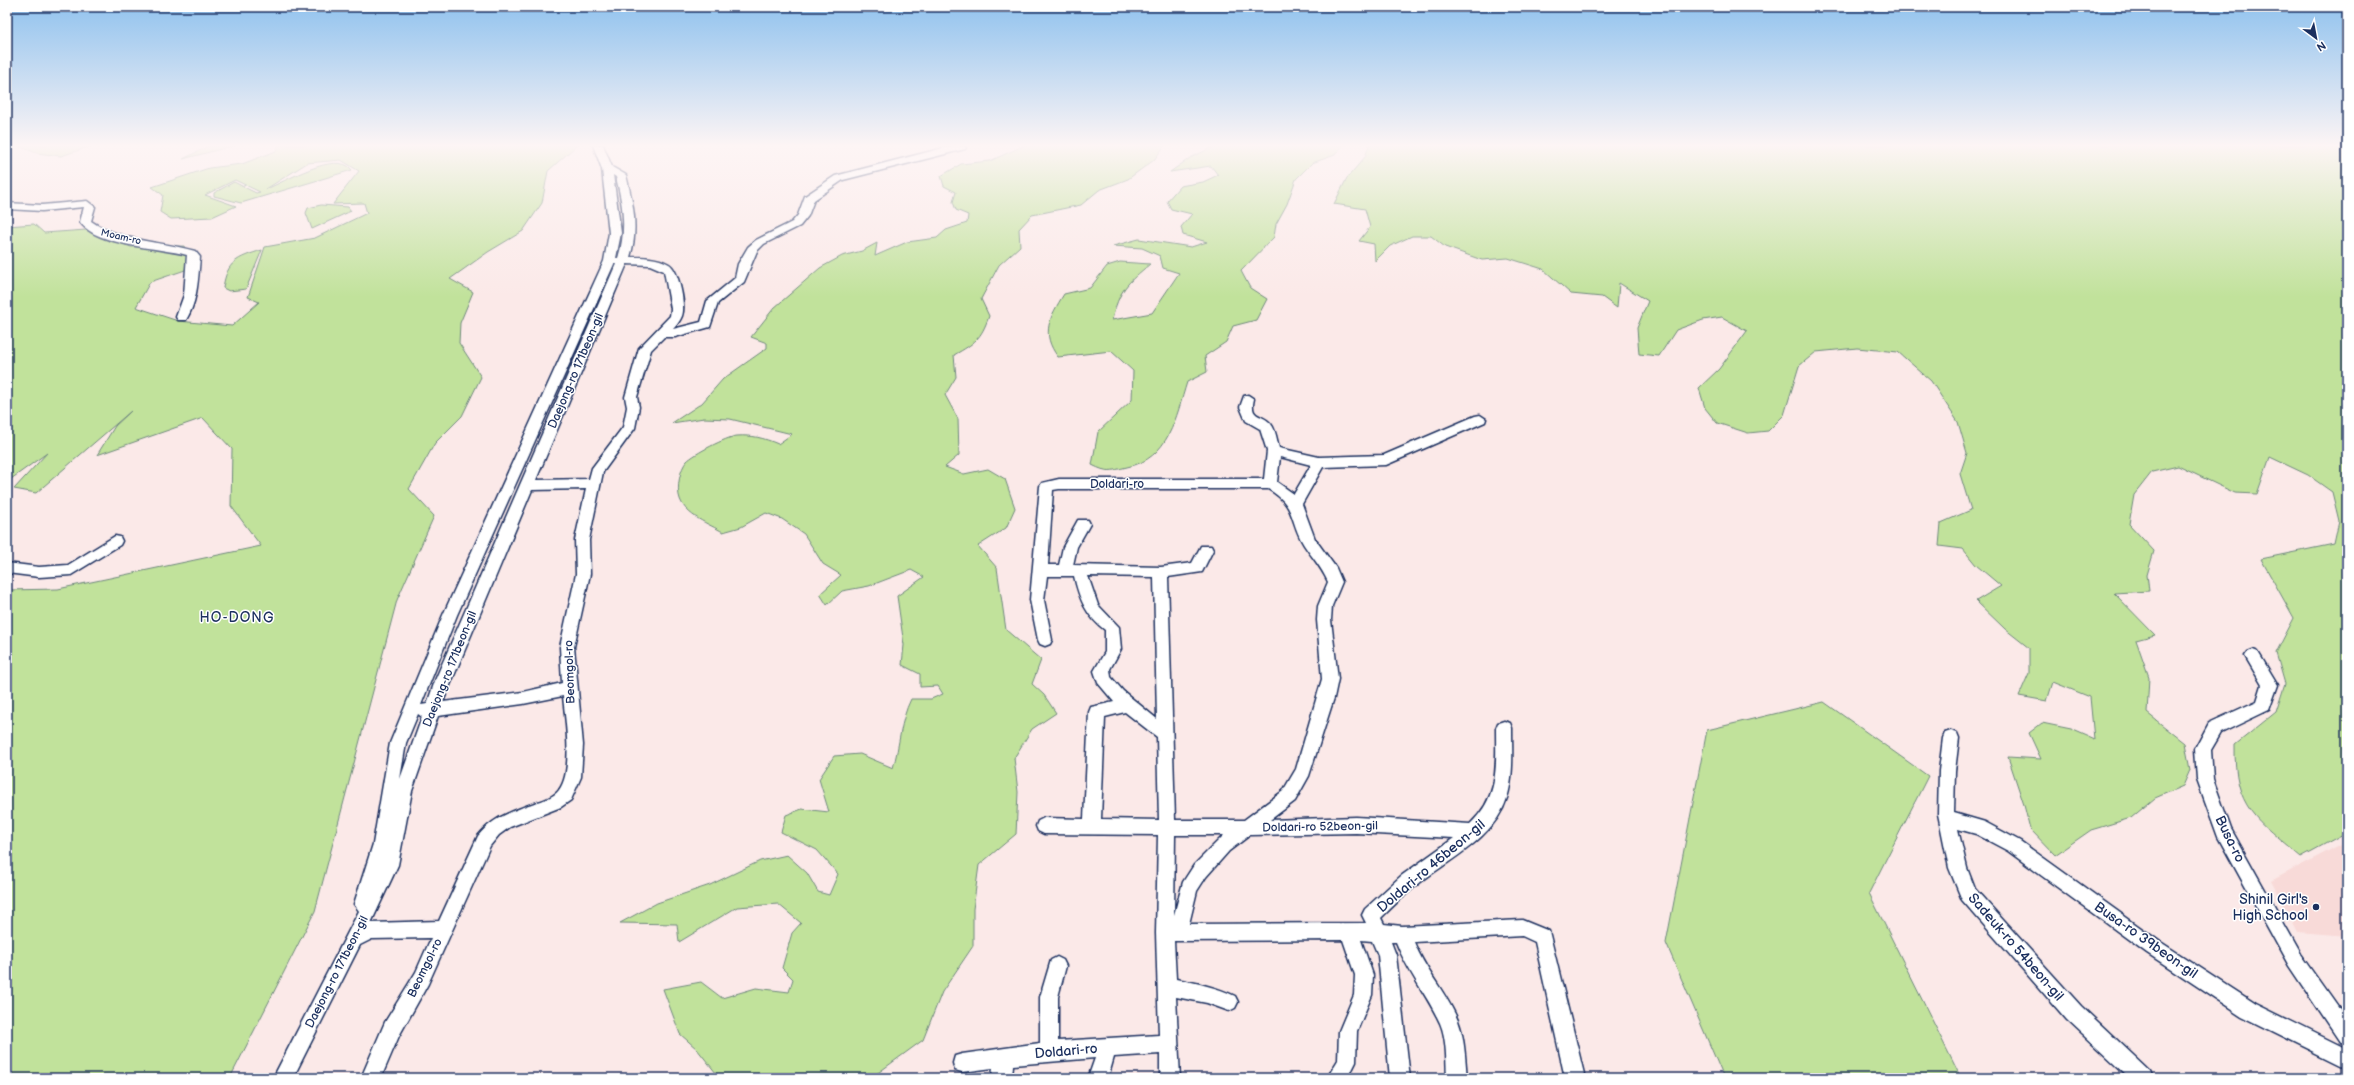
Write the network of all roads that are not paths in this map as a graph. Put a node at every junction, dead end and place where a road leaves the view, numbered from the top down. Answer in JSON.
{"nodes":[{"id":1,"x":610,"y":196,"type":"edge"},
{"id":2,"x":813,"y":196,"type":"edge"},
{"id":3,"x":7,"y":206,"type":"edge"},
{"id":4,"x":617,"y":261,"type":"junction"},
{"id":5,"x":182,"y":317,"type":"dead end"},
{"id":6,"x":661,"y":333,"type":"junction"},
{"id":7,"x":1248,"y":399,"type":"dead end"},
{"id":8,"x":1480,"y":418,"type":"dead end"},
{"id":9,"x":1274,"y":451,"type":"junction"},
{"id":10,"x":1320,"y":462,"type":"junction"},
{"id":11,"x":594,"y":484,"type":"junction"},
{"id":12,"x":1270,"y":484,"type":"junction"},
{"id":13,"x":526,"y":485,"type":"junction"},
{"id":14,"x":1295,"y":504,"type":"junction"},
{"id":15,"x":1083,"y":524,"type":"dead end"},
{"id":16,"x":115,"y":542,"type":"dead end"},
{"id":17,"x":1206,"y":550,"type":"dead end"},
{"id":18,"x":7,"y":568,"type":"edge"},
{"id":19,"x":1041,"y":570,"type":"junction"},
{"id":20,"x":1065,"y":571,"type":"junction"},
{"id":21,"x":1080,"y":571,"type":"junction"},
{"id":22,"x":1161,"y":572,"type":"junction"},
{"id":23,"x":1045,"y":640,"type":"dead end"},
{"id":24,"x":2253,"y":656,"type":"dead end"},
{"id":25,"x":570,"y":688,"type":"junction"},
{"id":26,"x":1129,"y":705,"type":"junction"},
{"id":27,"x":432,"y":710,"type":"junction"},
{"id":28,"x":410,"y":712,"type":"junction"},
{"id":29,"x":1504,"y":728,"type":"dead end"},
{"id":30,"x":1165,"y":734,"type":"junction"},
{"id":31,"x":1951,"y":738,"type":"dead end"},
{"id":32,"x":1947,"y":819,"type":"junction"},
{"id":33,"x":1044,"y":826,"type":"dead end"},
{"id":34,"x":1092,"y":826,"type":"junction"},
{"id":35,"x":1167,"y":826,"type":"junction"},
{"id":36,"x":1246,"y":828,"type":"junction"},
{"id":37,"x":1473,"y":832,"type":"junction"},
{"id":38,"x":444,"y":929,"type":"junction"},
{"id":39,"x":1166,"y":930,"type":"junction"},
{"id":40,"x":1349,"y":931,"type":"junction"},
{"id":41,"x":1378,"y":933,"type":"junction"},
{"id":42,"x":1402,"y":934,"type":"junction"},
{"id":43,"x":353,"y":939,"type":"junction"},
{"id":44,"x":1057,"y":966,"type":"dead end"},
{"id":45,"x":1168,"y":987,"type":"junction"},
{"id":46,"x":1229,"y":1002,"type":"dead end"},
{"id":47,"x":2347,"y":1035,"type":"edge"},
{"id":48,"x":1169,"y":1044,"type":"junction"},
{"id":49,"x":1108,"y":1047,"type":"junction"},
{"id":50,"x":1050,"y":1051,"type":"junction"},
{"id":51,"x":1004,"y":1057,"type":"junction"},
{"id":52,"x":2347,"y":1059,"type":"edge"},
{"id":53,"x":962,"y":1063,"type":"dead end"},
{"id":54,"x":283,"y":1078,"type":"edge"},
{"id":55,"x":371,"y":1078,"type":"edge"},
{"id":56,"x":1002,"y":1078,"type":"edge"},
{"id":57,"x":1098,"y":1078,"type":"edge"},
{"id":58,"x":1170,"y":1078,"type":"edge"},
{"id":59,"x":1337,"y":1078,"type":"edge"},
{"id":60,"x":1400,"y":1078,"type":"edge"},
{"id":61,"x":1457,"y":1078,"type":"edge"},
{"id":62,"x":1575,"y":1078,"type":"edge"},
{"id":63,"x":2143,"y":1078,"type":"edge"}],
"edges":[{"from":1,"to":4,"type":"street"},
{"from":2,"to":6,"type":"street"},
{"from":3,"to":5,"type":"street","name":"Moam-ro"},
{"from":4,"to":6,"type":"street","name":"Beomgol-ro"},
{"from":4,"to":13,"type":"street","name":"Daejong-ro 171beon-gil"},
{"from":4,"to":28,"type":"street"},
{"from":6,"to":11,"type":"street","name":"Beomgol-ro"},
{"from":7,"to":9,"type":"street"},
{"from":8,"to":10,"type":"street"},
{"from":9,"to":10,"type":"street"},
{"from":9,"to":12,"type":"street"},
{"from":10,"to":14,"type":"street"},
{"from":11,"to":13,"type":"street"},
{"from":11,"to":25,"type":"street","name":"Beomgol-ro"},
{"from":12,"to":14,"type":"street"},
{"from":12,"to":19,"type":"street","name":"Doldari-ro"},
{"from":13,"to":27,"type":"street","name":"Daejong-ro 171beon-gil"},
{"from":14,"to":36,"type":"street"},
{"from":15,"to":20,"type":"street"},
{"from":16,"to":18,"type":"street"},
{"from":17,"to":22,"type":"street"},
{"from":19,"to":20,"type":"street"},
{"from":19,"to":23,"type":"street","name":"Doldari-ro"},
{"from":20,"to":21,"type":"street"},
{"from":21,"to":22,"type":"street"},
{"from":21,"to":26,"type":"street"},
{"from":22,"to":30,"type":"street"},
{"from":24,"to":47,"type":"street","name":"Busa-ro"},
{"from":25,"to":27,"type":"street"},
{"from":25,"to":38,"type":"street","name":"Beomgol-ro"},
{"from":26,"to":30,"type":"street"},
{"from":26,"to":34,"type":"street"},
{"from":27,"to":28,"type":"street"},
{"from":27,"to":43,"type":"street","name":"Daejong-ro 171beon-gil"},
{"from":28,"to":43,"type":"street"},
{"from":29,"to":37,"type":"street","name":"Doldari-ro 46beon-gil"},
{"from":30,"to":35,"type":"street"},
{"from":31,"to":32,"type":"street","name":"Sadeuk-ro 54beon-gil"},
{"from":32,"to":52,"type":"street","name":"Busa-ro 39beon-gil"},
{"from":32,"to":63,"type":"street","name":"Sadeuk-ro 54beon-gil"},
{"from":33,"to":34,"type":"street"},
{"from":34,"to":35,"type":"street"},
{"from":35,"to":36,"type":"street","name":"Doldari-ro 52beon-gil"},
{"from":35,"to":39,"type":"street"},
{"from":36,"to":37,"type":"street","name":"Doldari-ro 52beon-gil"},
{"from":36,"to":39,"type":"street"},
{"from":37,"to":41,"type":"street","name":"Doldari-ro 46beon-gil"},
{"from":38,"to":43,"type":"street"},
{"from":38,"to":55,"type":"street","name":"Beomgol-ro"},
{"from":39,"to":40,"type":"street","name":"Doldari-ro 46beon-gil"},
{"from":39,"to":45,"type":"street"},
{"from":40,"to":41,"type":"street","name":"Doldari-ro 46beon-gil"},
{"from":40,"to":59,"type":"street"},
{"from":41,"to":42,"type":"street","name":"Doldari-ro 46beon-gil"},
{"from":41,"to":60,"type":"street"},
{"from":42,"to":61,"type":"street"},
{"from":42,"to":62,"type":"street","name":"Doldari-ro 46beon-gil"},
{"from":43,"to":54,"type":"street","name":"Daejong-ro 171beon-gil"},
{"from":44,"to":50,"type":"street"},
{"from":45,"to":46,"type":"street"},
{"from":45,"to":48,"type":"street"},
{"from":48,"to":49,"type":"street","name":"Doldari-ro"},
{"from":48,"to":58,"type":"street"},
{"from":49,"to":50,"type":"street","name":"Doldari-ro"},
{"from":49,"to":57,"type":"street"},
{"from":50,"to":51,"type":"street","name":"Doldari-ro"},
{"from":51,"to":53,"type":"street","name":"Doldari-ro"},
{"from":51,"to":56,"type":"street"}]}
